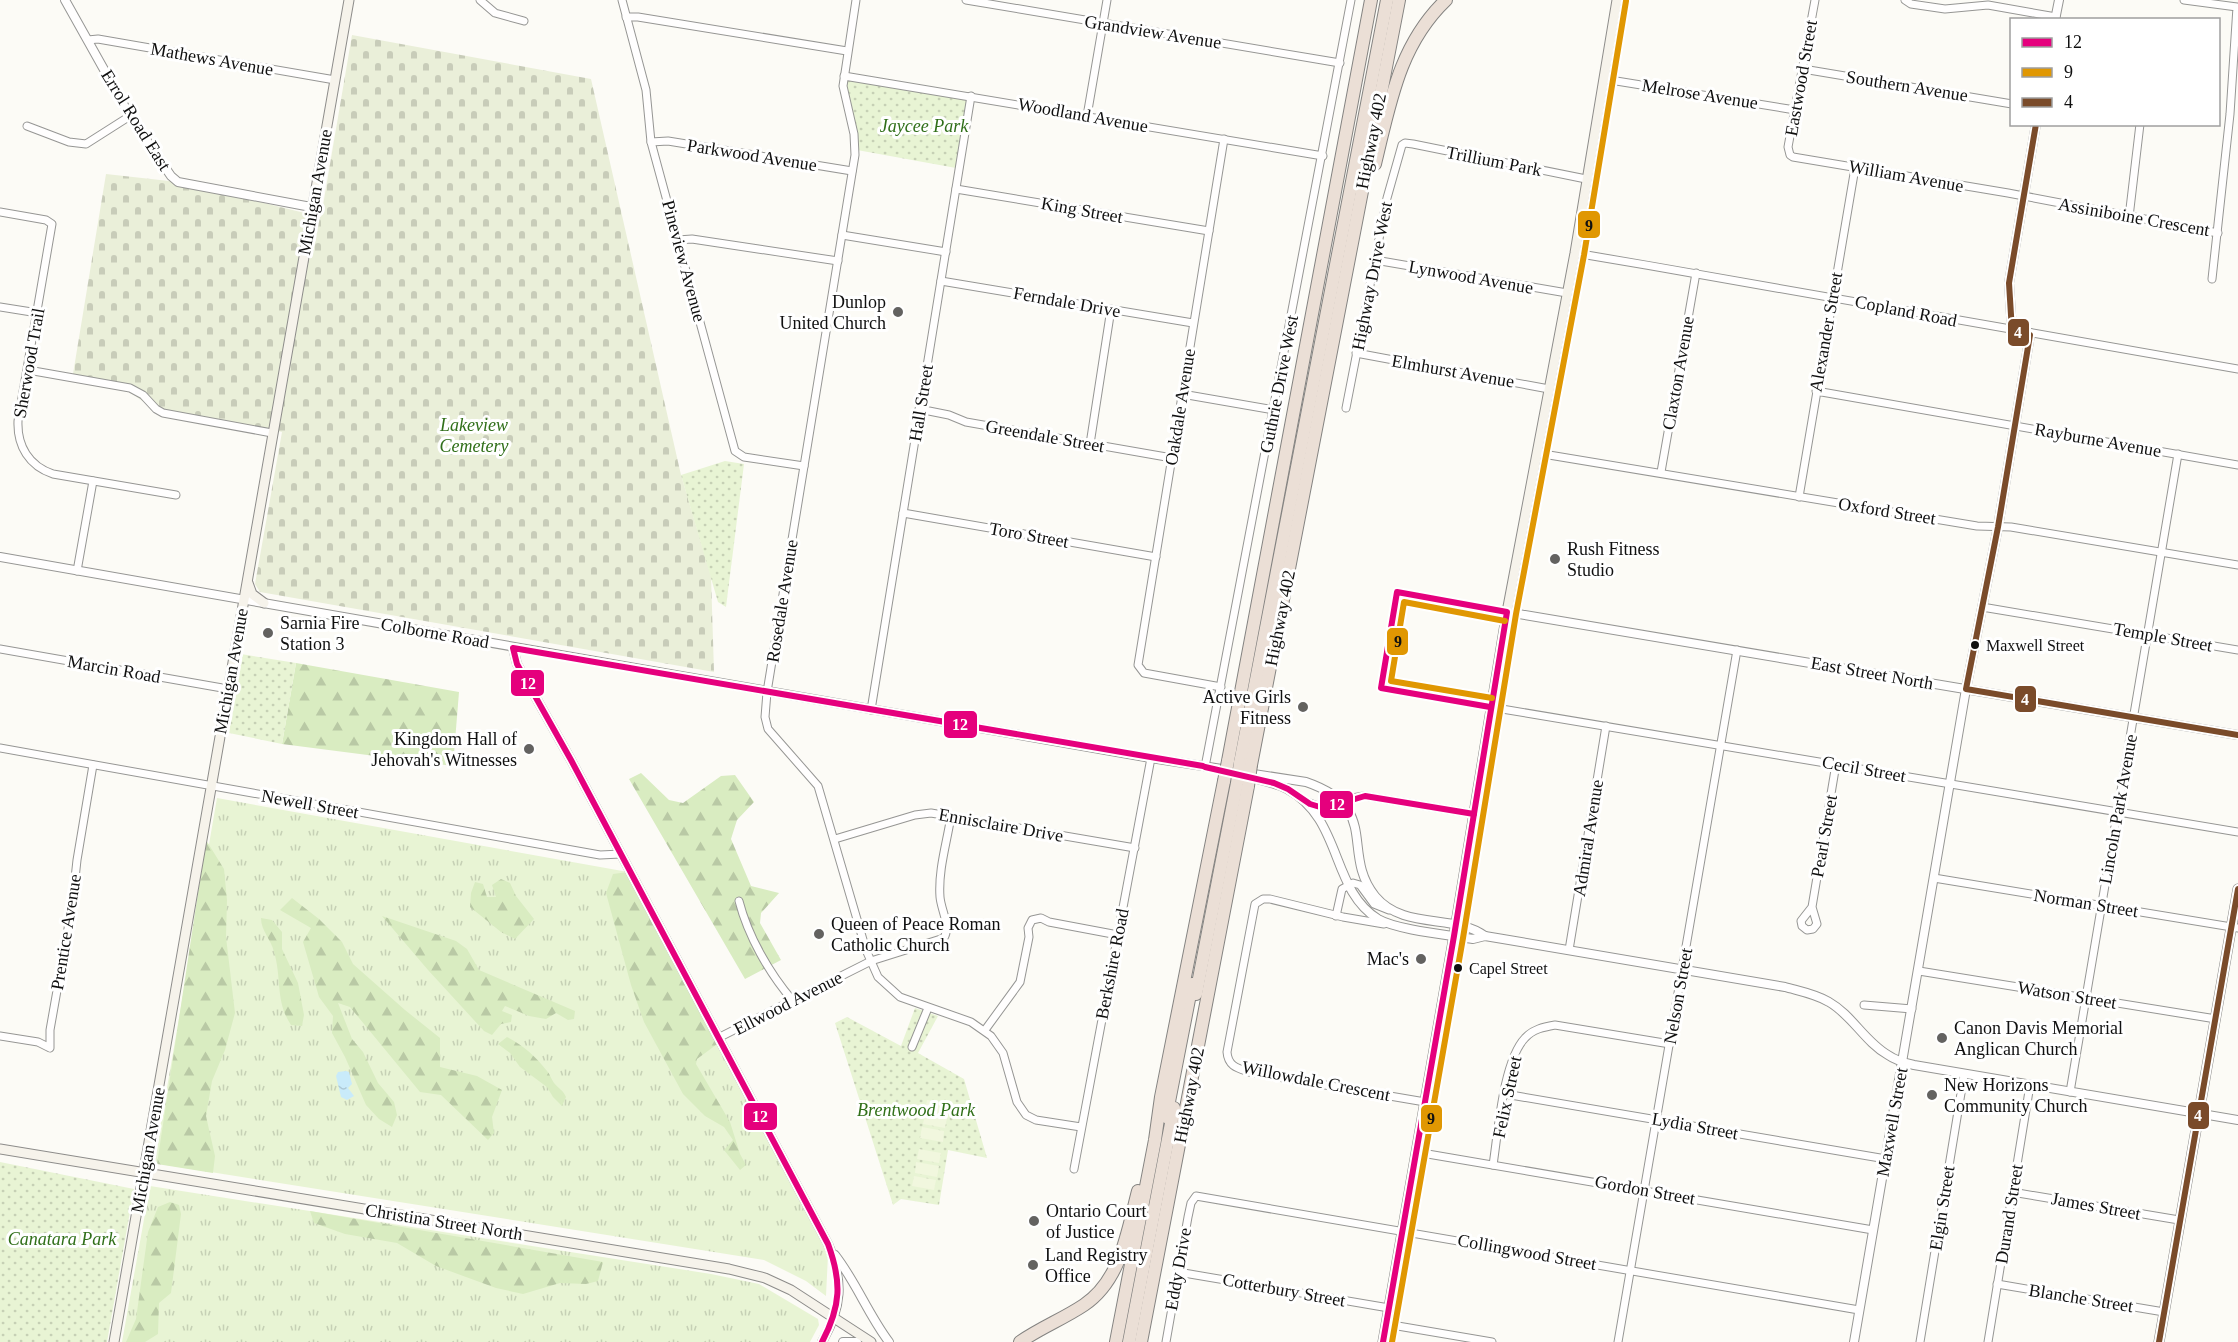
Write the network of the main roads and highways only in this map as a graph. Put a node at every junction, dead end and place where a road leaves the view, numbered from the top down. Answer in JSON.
{"nodes":[{"id":1,"x":349,"y":0,"type":"edge"},
{"id":2,"x":1371,"y":0,"type":"edge"},
{"id":3,"x":1380,"y":0,"type":"edge"},
{"id":4,"x":1387,"y":0,"type":"edge"},
{"id":5,"x":1399,"y":0,"type":"edge"},
{"id":6,"x":1446,"y":0,"type":"edge"},
{"id":7,"x":1617,"y":0,"type":"edge"},
{"id":8,"x":1327,"y":369,"type":"junction"},
{"id":9,"x":247,"y":579,"type":"junction"},
{"id":10,"x":264,"y":603,"type":"road end"},
{"id":11,"x":1235,"y":773,"type":"junction"},
{"id":12,"x":2238,"y":890,"type":"edge"},
{"id":13,"x":2235,"y":928,"type":"edge"},
{"id":14,"x":1194,"y":1066,"type":"junction"},
{"id":15,"x":1161,"y":1097,"type":"junction"},
{"id":16,"x":0,"y":1149,"type":"edge"},
{"id":17,"x":144,"y":1173,"type":"junction"},
{"id":18,"x":114,"y":1342,"type":"edge"},
{"id":19,"x":871,"y":1342,"type":"edge"},
{"id":20,"x":1020,"y":1342,"type":"edge"},
{"id":21,"x":1116,"y":1342,"type":"edge"},
{"id":22,"x":1123,"y":1342,"type":"edge"},
{"id":23,"x":1129,"y":1342,"type":"edge"},
{"id":24,"x":1141,"y":1342,"type":"edge"},
{"id":25,"x":1149,"y":1342,"type":"edge"},
{"id":26,"x":1383,"y":1342,"type":"edge"},
{"id":27,"x":2158,"y":1342,"type":"edge"}],
"edges":[{"from":1,"to":9,"type":"main road","name":"Michigan Avenue"},
{"from":2,"to":11,"type":"highway"},
{"from":3,"to":11,"type":"highway","name":"Highway 402"},
{"from":4,"to":11,"type":"highway"},
{"from":5,"to":8,"type":"highway","name":"Highway 402"},
{"from":6,"to":8,"type":"highway"},
{"from":7,"to":26,"type":"main road"},
{"from":8,"to":11,"type":"highway","name":"Highway 402"},
{"from":9,"to":10,"type":"main road"},
{"from":9,"to":17,"type":"main road","name":"Michigan Avenue"},
{"from":11,"to":14,"type":"highway","name":"Highway 402"},
{"from":11,"to":15,"type":"highway"},
{"from":11,"to":22,"type":"highway","name":"Highway 402"},
{"from":11,"to":23,"type":"highway"},
{"from":12,"to":13,"type":"main road"},
{"from":13,"to":27,"type":"main road"},
{"from":14,"to":24,"type":"highway","name":"Highway 402"},
{"from":14,"to":25,"type":"highway"},
{"from":15,"to":20,"type":"highway"},
{"from":15,"to":21,"type":"highway"},
{"from":16,"to":17,"type":"main road","name":"Christina Street North"},
{"from":17,"to":18,"type":"main road","name":"Michigan Avenue"},
{"from":17,"to":19,"type":"main road","name":"Christina Street North"}]}
